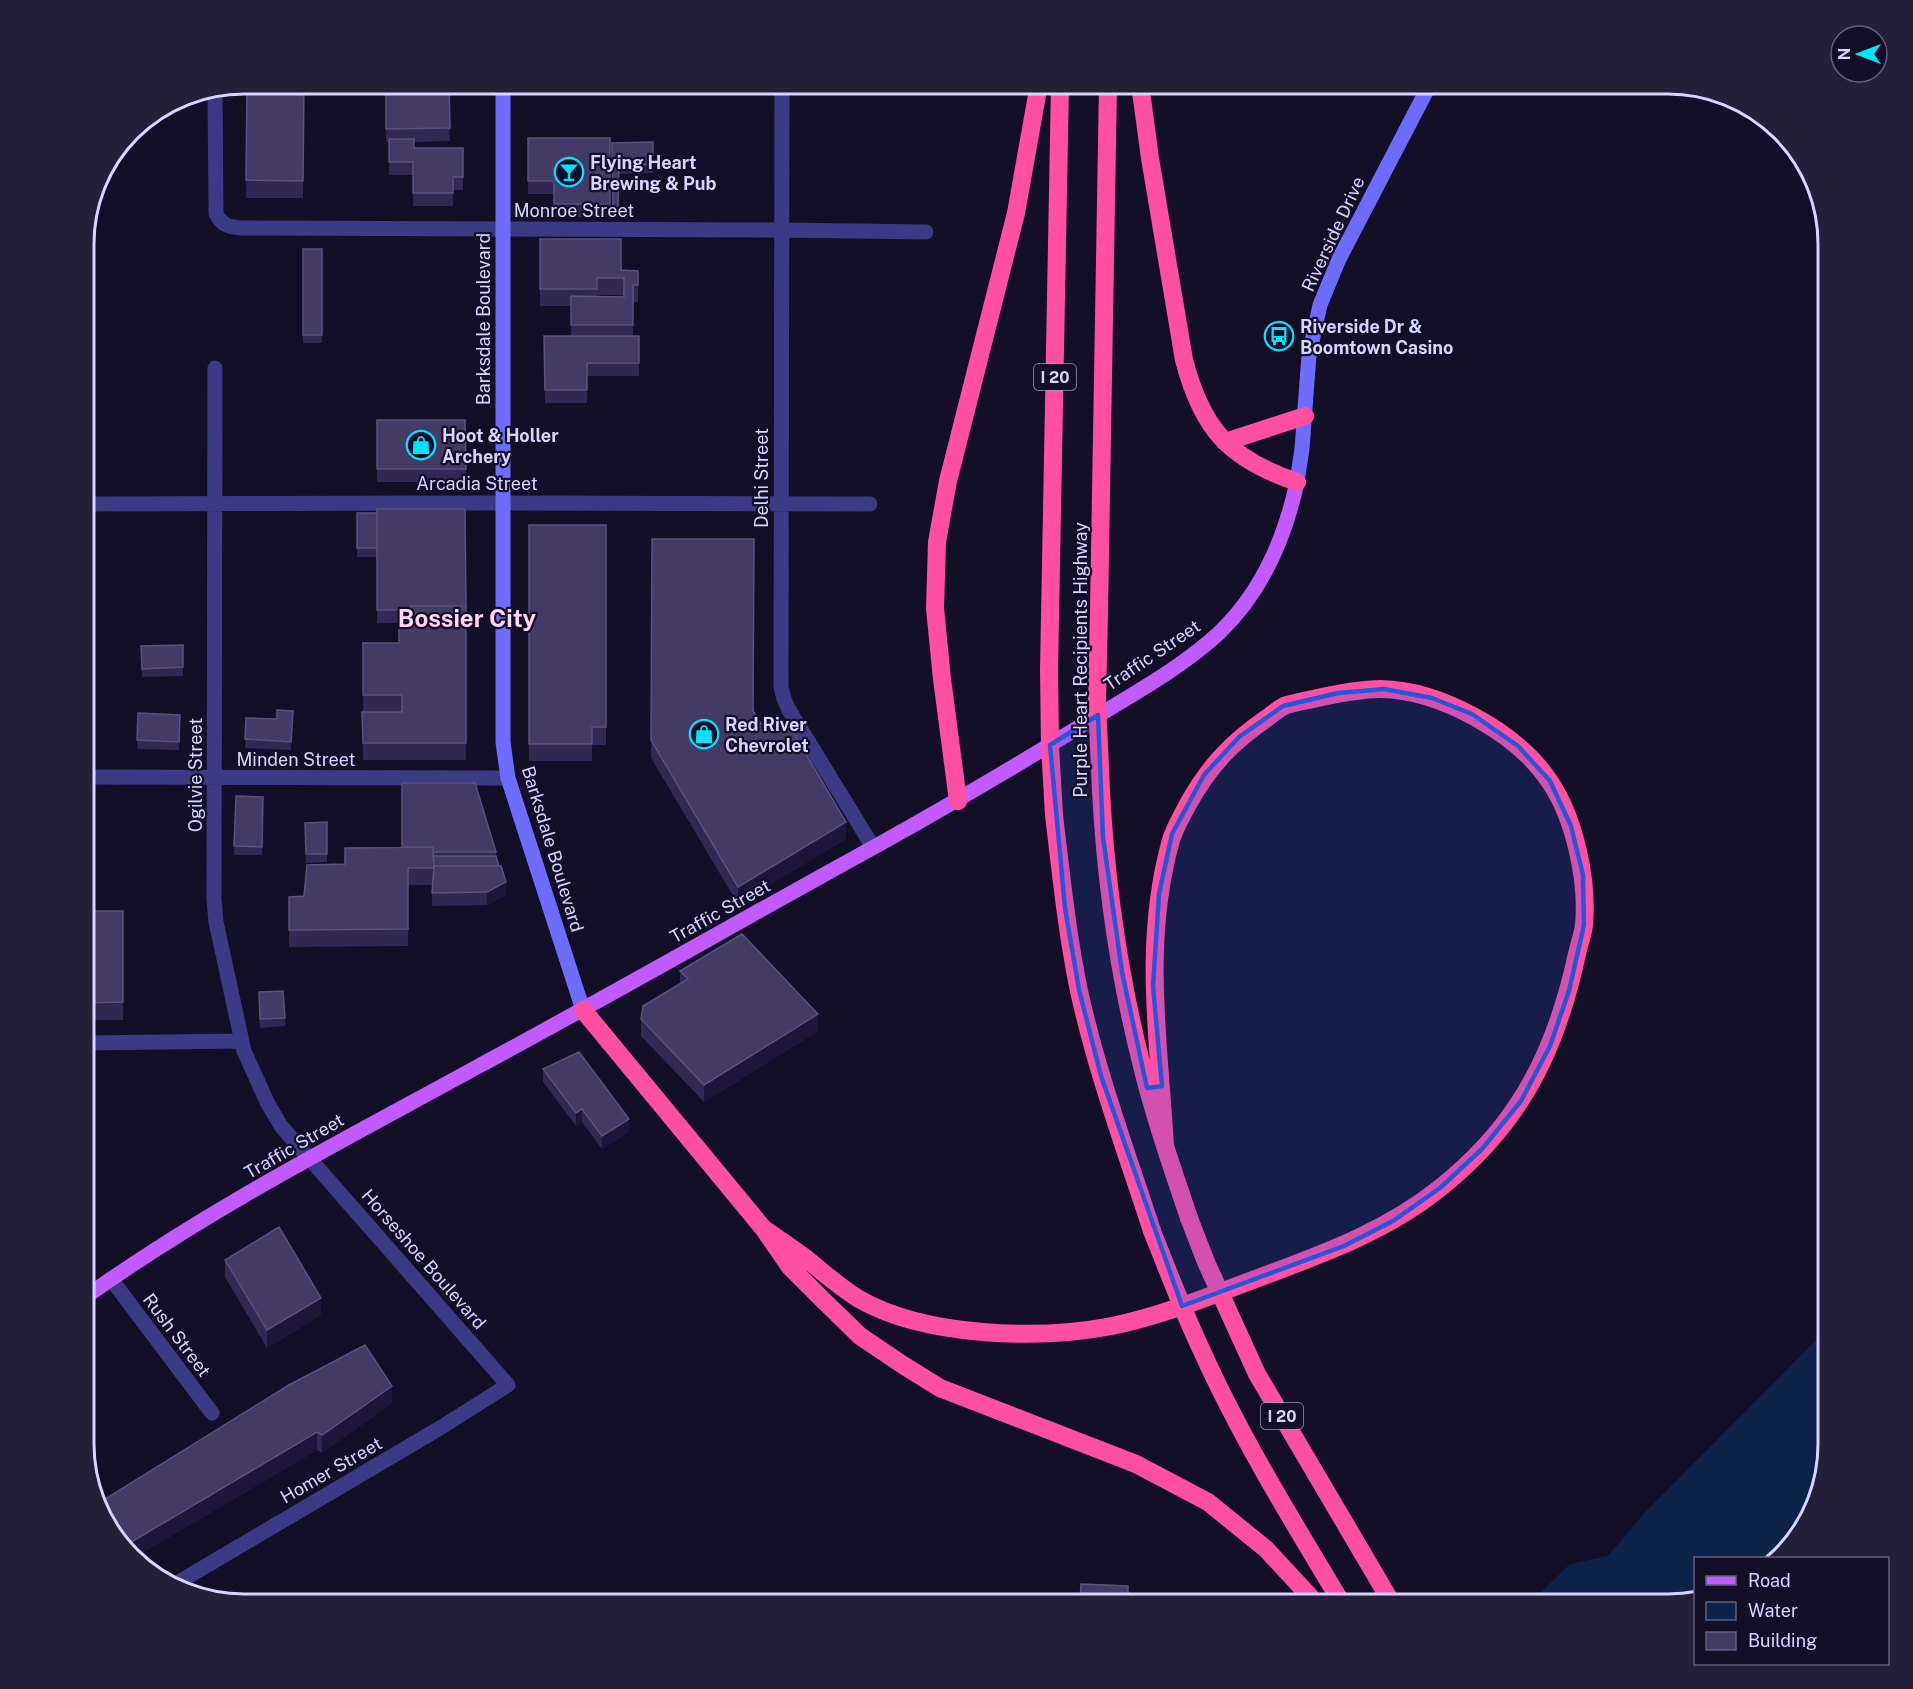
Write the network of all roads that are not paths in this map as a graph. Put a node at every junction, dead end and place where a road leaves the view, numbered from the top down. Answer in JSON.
{"nodes":[{"id":1,"x":1037,"y":94,"type":"edge"},
{"id":2,"x":1060,"y":94,"type":"edge"},
{"id":3,"x":1108,"y":94,"type":"edge"},
{"id":4,"x":1141,"y":94,"type":"edge"},
{"id":5,"x":1425,"y":94,"type":"edge"},
{"id":6,"x":503,"y":95,"type":"edge"},
{"id":7,"x":782,"y":95,"type":"edge"},
{"id":8,"x":215,"y":97,"type":"edge"},
{"id":9,"x":503,"y":229,"type":"junction"},
{"id":10,"x":782,"y":230,"type":"junction"},
{"id":11,"x":926,"y":232,"type":"dead end"},
{"id":12,"x":215,"y":368,"type":"dead end"},
{"id":13,"x":1305,"y":416,"type":"junction"},
{"id":14,"x":1225,"y":442,"type":"junction"},
{"id":15,"x":1297,"y":482,"type":"junction"},
{"id":16,"x":503,"y":502,"type":"junction"},
{"id":17,"x":95,"y":504,"type":"edge"},
{"id":18,"x":215,"y":504,"type":"junction"},
{"id":19,"x":780,"y":504,"type":"junction"},
{"id":20,"x":870,"y":504,"type":"dead end"},
{"id":21,"x":95,"y":777,"type":"edge"},
{"id":22,"x":214,"y":778,"type":"junction"},
{"id":23,"x":508,"y":778,"type":"junction"},
{"id":24,"x":958,"y":801,"type":"junction"},
{"id":25,"x":873,"y":848,"type":"junction"},
{"id":26,"x":583,"y":1010,"type":"junction"},
{"id":27,"x":241,"y":1041,"type":"junction"},
{"id":28,"x":95,"y":1043,"type":"edge"},
{"id":29,"x":1165,"y":1146,"type":"junction"},
{"id":30,"x":310,"y":1158,"type":"junction"},
{"id":31,"x":763,"y":1228,"type":"junction"},
{"id":32,"x":111,"y":1279,"type":"junction"},
{"id":33,"x":95,"y":1290,"type":"edge"},
{"id":34,"x":508,"y":1385,"type":"joint"},
{"id":35,"x":212,"y":1413,"type":"dead end"},
{"id":36,"x":181,"y":1580,"type":"edge"},
{"id":37,"x":1308,"y":1594,"type":"edge"},
{"id":38,"x":1336,"y":1594,"type":"edge"},
{"id":39,"x":1387,"y":1594,"type":"edge"}],
"edges":[{"from":1,"to":24,"type":"highway"},
{"from":2,"to":38,"type":"highway","name":"Purple Heart Recipients Highway","number":"I 20","bridge":true},
{"from":3,"to":29,"type":"highway","name":"Purple Heart Recipients Highway","number":"I 20","bridge":true},
{"from":4,"to":14,"type":"highway"},
{"from":5,"to":13,"type":"main road","name":"Riverside Drive"},
{"from":6,"to":9,"type":"main road","name":"Barksdale Boulevard"},
{"from":7,"to":10,"type":"street","name":"Delhi Street"},
{"from":8,"to":9,"type":"street","name":"Monroe Street"},
{"from":9,"to":10,"type":"street","name":"Monroe Street"},
{"from":9,"to":16,"type":"main road","name":"Barksdale Boulevard"},
{"from":10,"to":11,"type":"street","name":"Monroe Street"},
{"from":10,"to":19,"type":"street","name":"Delhi Street"},
{"from":12,"to":18,"type":"street","name":"Ogilvie Street"},
{"from":13,"to":14,"type":"highway"},
{"from":13,"to":15,"type":"main road","name":"Riverside Drive"},
{"from":14,"to":15,"type":"highway"},
{"from":15,"to":24,"type":"main road","name":"Traffic Street"},
{"from":16,"to":18,"type":"street","name":"Arcadia Street"},
{"from":16,"to":19,"type":"street","name":"Arcadia Street"},
{"from":16,"to":23,"type":"main road","name":"Barksdale Boulevard"},
{"from":17,"to":18,"type":"street","name":"Arcadia Street"},
{"from":18,"to":22,"type":"street","name":"Ogilvie Street"},
{"from":19,"to":20,"type":"street","name":"Arcadia Street"},
{"from":19,"to":25,"type":"street","name":"Delhi Street"},
{"from":21,"to":22,"type":"street","name":"Minden Street"},
{"from":22,"to":23,"type":"street","name":"Minden Street"},
{"from":22,"to":27,"type":"street","name":"Ogilvie Street"},
{"from":23,"to":26,"type":"main road","name":"Barksdale Boulevard"},
{"from":24,"to":25,"type":"main road","name":"Traffic Street"},
{"from":25,"to":26,"type":"main road","name":"Traffic Street"},
{"from":26,"to":30,"type":"main road","name":"Traffic Street"},
{"from":26,"to":31,"type":"highway"},
{"from":27,"to":28,"type":"street"},
{"from":27,"to":30,"type":"street","name":"Ogilvie Street"},
{"from":29,"to":31,"type":"highway"},
{"from":29,"to":39,"type":"highway","name":"Purple Heart Recipients Highway","number":"I 20","bridge":true},
{"from":30,"to":32,"type":"main road","name":"Traffic Street"},
{"from":30,"to":34,"type":"street","name":"Horseshoe Boulevard"},
{"from":31,"to":37,"type":"highway"},
{"from":32,"to":33,"type":"main road","name":"Traffic Street"},
{"from":32,"to":35,"type":"street","name":"Rush Street"},
{"from":34,"to":36,"type":"street","name":"Homer Street"}]}
